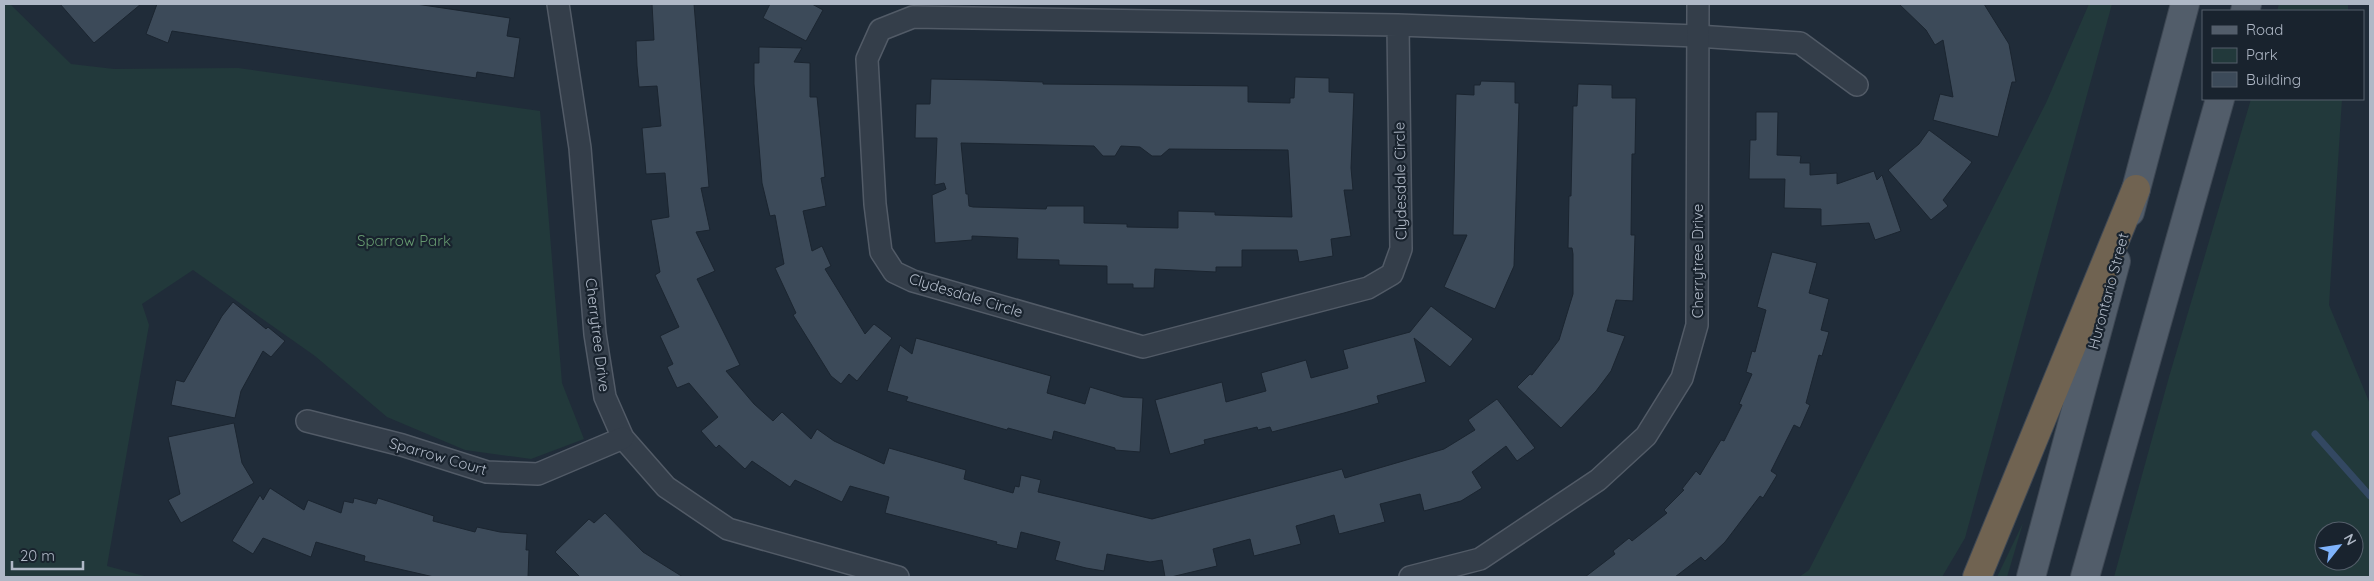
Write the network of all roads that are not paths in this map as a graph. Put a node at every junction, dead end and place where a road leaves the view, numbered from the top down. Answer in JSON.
{"nodes":[{"id":1,"x":558,"y":4,"type":"edge"},
{"id":2,"x":1698,"y":4,"type":"edge"},
{"id":3,"x":2185,"y":4,"type":"edge"},
{"id":4,"x":1398,"y":26,"type":"junction"},
{"id":5,"x":1697,"y":36,"type":"junction"},
{"id":6,"x":1857,"y":85,"type":"dead end"},
{"id":7,"x":2220,"y":100,"type":"edge"},
{"id":8,"x":2136,"y":189,"type":"junction"},
{"id":9,"x":308,"y":421,"type":"dead end"},
{"id":10,"x":623,"y":438,"type":"junction"},
{"id":11,"x":898,"y":577,"type":"edge"},
{"id":12,"x":1410,"y":577,"type":"edge"},
{"id":13,"x":1977,"y":577,"type":"edge"},
{"id":14,"x":2031,"y":577,"type":"edge"},
{"id":15,"x":2085,"y":577,"type":"edge"}],
"edges":[{"from":1,"to":10,"type":"street","name":"Cherrytree Drive"},
{"from":2,"to":5,"type":"street","name":"Cherrytree Drive"},
{"from":3,"to":8,"type":"main road","name":"Hurontario Street"},
{"from":4,"to":4,"type":"street","name":"Clydesdale Circle"},
{"from":4,"to":5,"type":"street","name":"Clydesdale Circle"},
{"from":5,"to":6,"type":"street","name":"Clydesdale Circle"},
{"from":5,"to":12,"type":"street","name":"Cherrytree Drive"},
{"from":7,"to":15,"type":"main road"},
{"from":8,"to":13,"type":"highway"},
{"from":8,"to":14,"type":"main road","name":"Hurontario Street"},
{"from":9,"to":10,"type":"street","name":"Sparrow Court"},
{"from":10,"to":11,"type":"street","name":"Cherrytree Drive"}]}
